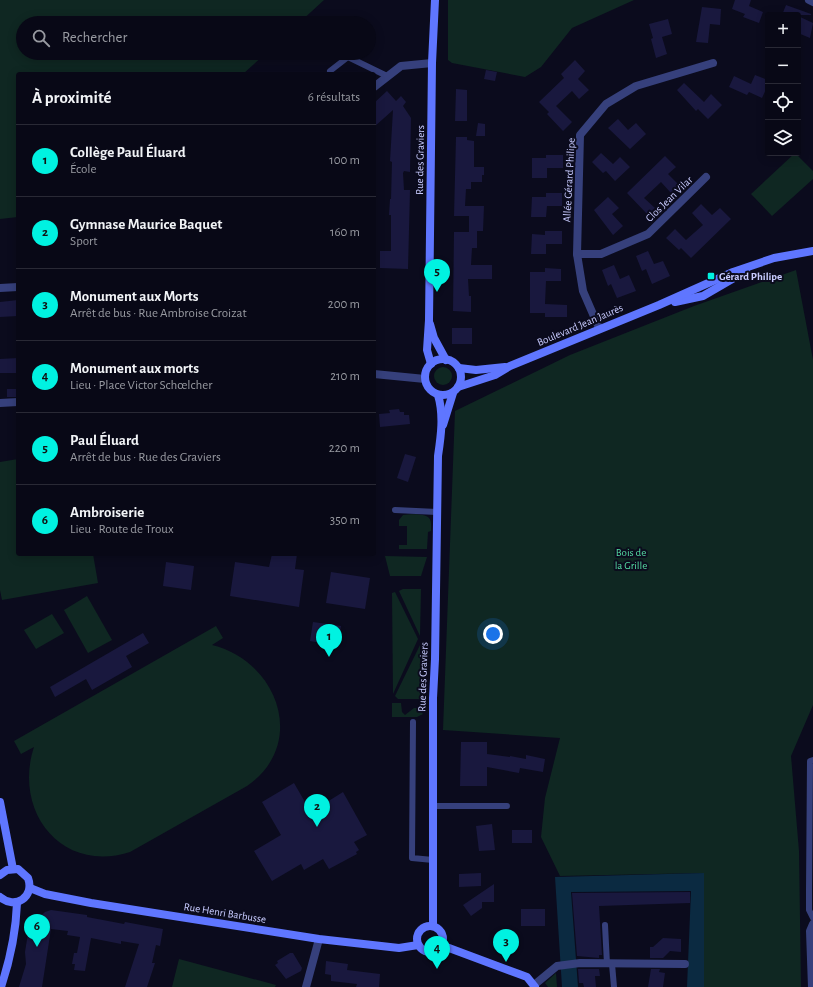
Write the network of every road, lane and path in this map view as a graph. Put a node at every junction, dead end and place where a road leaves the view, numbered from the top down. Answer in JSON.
{"nodes":[{"id":1,"x":435,"y":0,"type":"edge"},
{"id":2,"x":809,"y":0,"type":"edge"},
{"id":3,"x":813,"y":2,"type":"edge"},
{"id":4,"x":344,"y":60,"type":"edge"},
{"id":5,"x":354,"y":60,"type":"edge"},
{"id":6,"x":432,"y":63,"type":"junction"},
{"id":7,"x":713,"y":63,"type":"dead end"},
{"id":8,"x":330,"y":71,"type":"dead end"},
{"id":9,"x":387,"y":76,"type":"junction"},
{"id":10,"x":376,"y":84,"type":"edge"},
{"id":11,"x":706,"y":177,"type":"dead end"},
{"id":12,"x":813,"y":251,"type":"edge"},
{"id":13,"x":577,"y":254,"type":"junction"},
{"id":14,"x":16,"y":287,"type":"edge"},
{"id":15,"x":0,"y":288,"type":"edge"},
{"id":16,"x":429,"y":320,"type":"junction"},
{"id":17,"x":599,"y":328,"type":"junction"},
{"id":18,"x":446,"y":360,"type":"junction"},
{"id":19,"x":431,"y":364,"type":"junction"},
{"id":20,"x":510,"y":366,"type":"junction"},
{"id":21,"x":459,"y":368,"type":"junction"},
{"id":22,"x":376,"y":374,"type":"edge"},
{"id":23,"x":425,"y":379,"type":"junction"},
{"id":24,"x":455,"y":390,"type":"junction"},
{"id":25,"x":438,"y":395,"type":"junction"},
{"id":26,"x":16,"y":402,"type":"edge"},
{"id":27,"x":0,"y":403,"type":"edge"},
{"id":28,"x":442,"y":429,"type":"junction"},
{"id":29,"x":395,"y":510,"type":"dead end"},
{"id":30,"x":437,"y":512,"type":"junction"},
{"id":31,"x":413,"y":722,"type":"dead end"},
{"id":32,"x":813,"y":760,"type":"edge"},
{"id":33,"x":0,"y":802,"type":"edge"},
{"id":34,"x":433,"y":806,"type":"junction"},
{"id":35,"x":507,"y":806,"type":"dead end"},
{"id":36,"x":433,"y":860,"type":"junction"},
{"id":37,"x":13,"y":869,"type":"junction"},
{"id":38,"x":0,"y":875,"type":"edge"},
{"id":39,"x":30,"y":888,"type":"junction"},
{"id":40,"x":0,"y":897,"type":"edge"},
{"id":41,"x":17,"y":903,"type":"junction"},
{"id":42,"x":813,"y":918,"type":"edge"},
{"id":43,"x":813,"y":924,"type":"edge"},
{"id":44,"x":605,"y":925,"type":"dead end"},
{"id":45,"x":433,"y":926,"type":"junction"},
{"id":46,"x":320,"y":939,"type":"junction"},
{"id":47,"x":418,"y":945,"type":"junction"},
{"id":48,"x":441,"y":945,"type":"junction"},
{"id":49,"x":610,"y":964,"type":"junction"},
{"id":50,"x":685,"y":964,"type":"dead end"},
{"id":51,"x":535,"y":986,"type":"edge"},
{"id":52,"x":1,"y":987,"type":"edge"},
{"id":53,"x":306,"y":987,"type":"edge"},
{"id":54,"x":614,"y":987,"type":"edge"},
{"id":55,"x":812,"y":987,"type":"edge"}],
"edges":[{"from":1,"to":6,"type":"street","name":"Rue des Graviers"},
{"from":2,"to":3,"type":"street"},
{"from":4,"to":8,"type":"lane"},
{"from":5,"to":9,"type":"lane"},
{"from":6,"to":9,"type":"street"},
{"from":6,"to":16,"type":"street","name":"Rue des Graviers"},
{"from":7,"to":13,"type":"street","name":"Allée Gérard Philipe"},
{"from":9,"to":10,"type":"street"},
{"from":11,"to":13,"type":"street","name":"Clos Jean Vilar"},
{"from":12,"to":17,"type":"street","name":"Boulevard Jean Jaurès"},
{"from":13,"to":17,"type":"street","name":"Allée Gérard Philipe"},
{"from":14,"to":15,"type":"street"},
{"from":16,"to":18,"type":"street","name":"Rue des Graviers"},
{"from":16,"to":19,"type":"street","name":"Rue des Graviers"},
{"from":17,"to":20,"type":"street","name":"Boulevard Jean Jaurès"},
{"from":18,"to":19,"type":"street"},
{"from":18,"to":21,"type":"street"},
{"from":19,"to":23,"type":"street"},
{"from":20,"to":21,"type":"street","name":"Boulevard Jean Jaurès"},
{"from":20,"to":24,"type":"street","name":"Boulevard Jean Jaurès"},
{"from":21,"to":24,"type":"street"},
{"from":22,"to":23,"type":"street"},
{"from":23,"to":25,"type":"street"},
{"from":24,"to":25,"type":"street"},
{"from":24,"to":28,"type":"street","name":"Rue des Graviers"},
{"from":25,"to":28,"type":"street","name":"Rue des Graviers"},
{"from":26,"to":27,"type":"street"},
{"from":28,"to":30,"type":"street","name":"Rue des Graviers"},
{"from":29,"to":30,"type":"lane"},
{"from":30,"to":34,"type":"street","name":"Rue des Graviers"},
{"from":31,"to":36,"type":"lane"},
{"from":32,"to":42,"type":"lane"},
{"from":33,"to":37,"type":"street"},
{"from":34,"to":35,"type":"lane"},
{"from":34,"to":36,"type":"street","name":"Rue des Graviers"},
{"from":36,"to":45,"type":"street","name":"Rue des Graviers"},
{"from":37,"to":38,"type":"street"},
{"from":37,"to":39,"type":"street"},
{"from":39,"to":41,"type":"street"},
{"from":39,"to":46,"type":"street","name":"Rue Henri Barbusse"},
{"from":40,"to":41,"type":"street"},
{"from":41,"to":52,"type":"street"},
{"from":43,"to":55,"type":"street"},
{"from":44,"to":49,"type":"lane"},
{"from":45,"to":47,"type":"street"},
{"from":45,"to":48,"type":"street"},
{"from":46,"to":47,"type":"street","name":"Rue Henri Barbusse"},
{"from":46,"to":53,"type":"street"},
{"from":47,"to":48,"type":"street"},
{"from":48,"to":51,"type":"street"},
{"from":49,"to":50,"type":"street"},
{"from":49,"to":51,"type":"street"},
{"from":49,"to":54,"type":"lane"}]}
